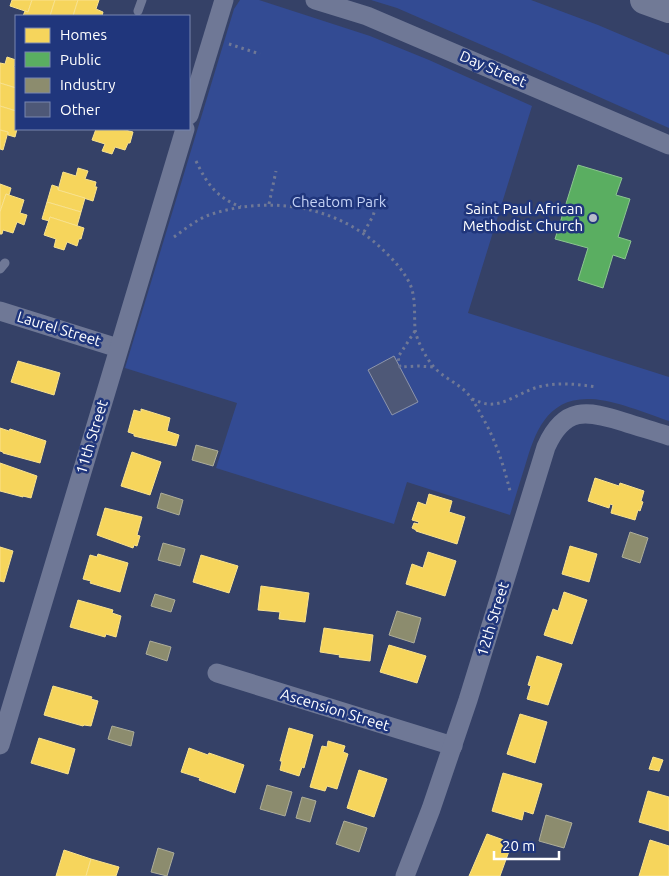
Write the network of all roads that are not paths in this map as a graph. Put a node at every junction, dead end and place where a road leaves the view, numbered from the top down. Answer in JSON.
{"nodes":[{"id":1,"x":142,"y":0,"type":"edge"},
{"id":2,"x":224,"y":0,"type":"edge"},
{"id":3,"x":315,"y":0,"type":"edge"},
{"id":4,"x":138,"y":11,"type":"dead end"},
{"id":5,"x":190,"y":112,"type":"edge"},
{"id":6,"x":185,"y":130,"type":"edge"},
{"id":7,"x":669,"y":145,"type":"edge"},
{"id":8,"x":0,"y":311,"type":"edge"},
{"id":9,"x":118,"y":348,"type":"junction"},
{"id":10,"x":669,"y":436,"type":"edge"},
{"id":11,"x":217,"y":674,"type":"dead end"},
{"id":12,"x":0,"y":745,"type":"edge"},
{"id":13,"x":453,"y":746,"type":"junction"},
{"id":14,"x":405,"y":876,"type":"edge"}],
"edges":[{"from":1,"to":4,"type":"lane"},
{"from":2,"to":5,"type":"street"},
{"from":3,"to":7,"type":"street","name":"Day Street"},
{"from":6,"to":9,"type":"street","name":"11th Street"},
{"from":8,"to":9,"type":"street","name":"Laurel Street"},
{"from":9,"to":12,"type":"street","name":"11th Street"},
{"from":10,"to":13,"type":"street","name":"12th Street"},
{"from":11,"to":13,"type":"street","name":"Ascension Street"},
{"from":13,"to":14,"type":"street","name":"12th Street"}]}
